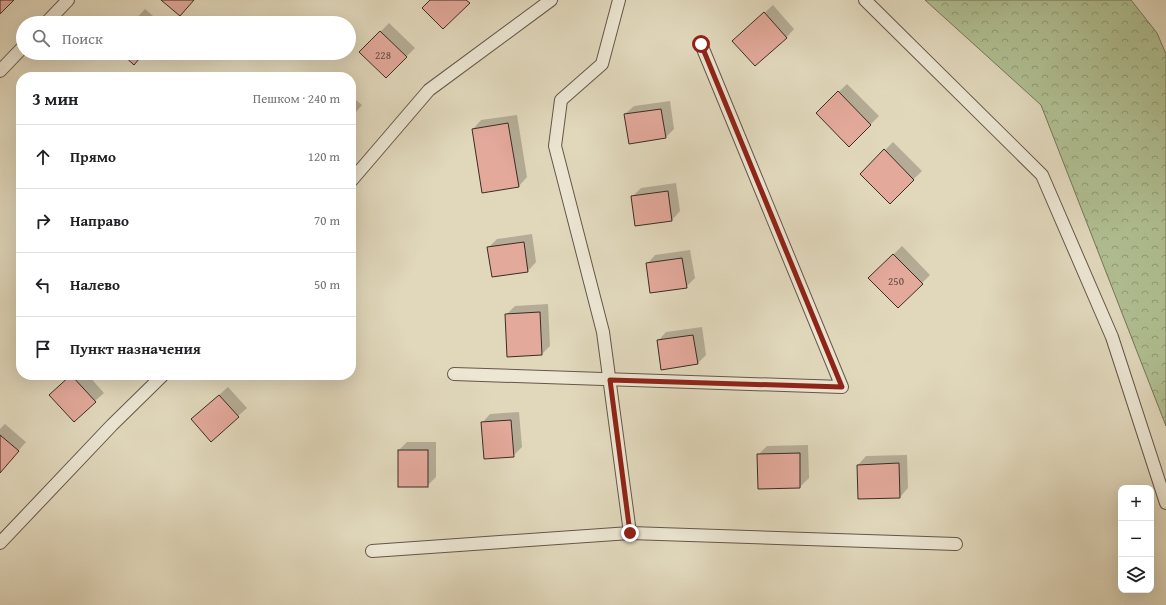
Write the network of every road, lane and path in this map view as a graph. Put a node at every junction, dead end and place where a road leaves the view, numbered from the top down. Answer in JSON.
{"nodes":[{"id":1,"x":68,"y":0,"type":"edge"},
{"id":2,"x":551,"y":0,"type":"edge"},
{"id":3,"x":619,"y":0,"type":"edge"},
{"id":4,"x":865,"y":0,"type":"edge"},
{"id":5,"x":53,"y":16,"type":"edge"},
{"id":6,"x":701,"y":44,"type":"dead end"},
{"id":7,"x":16,"y":54,"type":"edge"},
{"id":8,"x":0,"y":71,"type":"edge"},
{"id":9,"x":356,"y":175,"type":"edge"},
{"id":10,"x":454,"y":374,"type":"dead end"},
{"id":11,"x":158,"y":380,"type":"edge"},
{"id":12,"x":610,"y":380,"type":"junction"},
{"id":13,"x":1166,"y":503,"type":"edge"},
{"id":14,"x":630,"y":533,"type":"junction"},
{"id":15,"x":0,"y":543,"type":"edge"},
{"id":16,"x":956,"y":544,"type":"dead end"},
{"id":17,"x":372,"y":551,"type":"dead end"}],
"edges":[{"from":1,"to":5,"type":"lane"},
{"from":2,"to":9,"type":"lane"},
{"from":3,"to":12,"type":"lane"},
{"from":4,"to":13,"type":"lane"},
{"from":6,"to":12,"type":"lane"},
{"from":7,"to":8,"type":"lane"},
{"from":10,"to":12,"type":"lane"},
{"from":11,"to":15,"type":"lane"},
{"from":12,"to":14,"type":"lane"},
{"from":14,"to":16,"type":"lane"},
{"from":14,"to":17,"type":"lane"}]}
